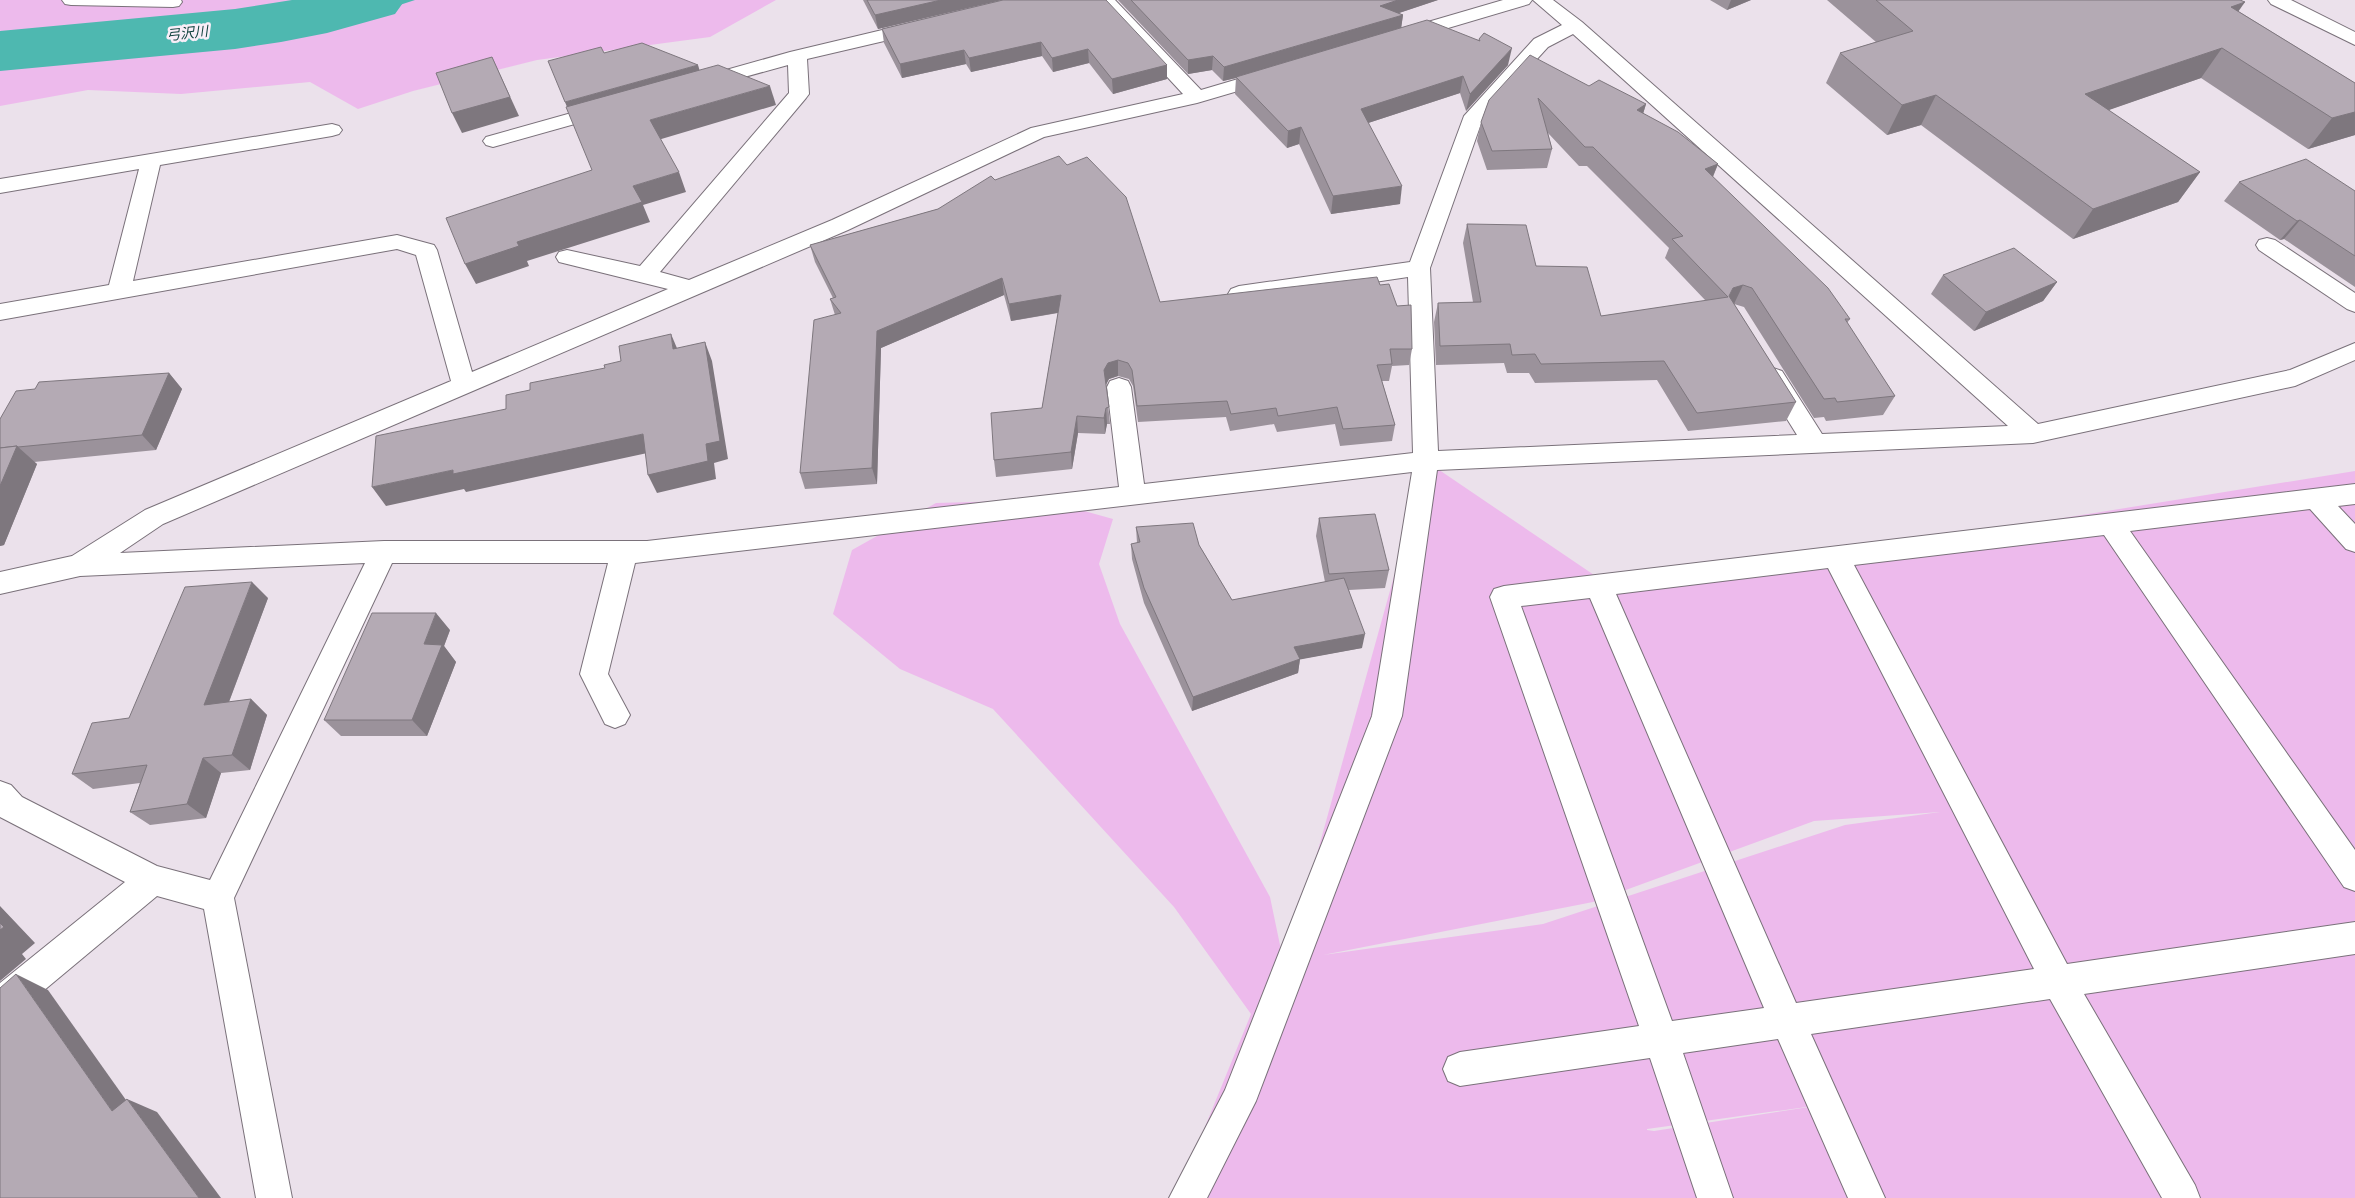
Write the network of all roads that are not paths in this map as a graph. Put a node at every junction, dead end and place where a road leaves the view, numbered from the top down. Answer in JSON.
{"nodes":[{"id":1,"x":71,"y":0,"type":"edge"},
{"id":2,"x":1104,"y":0,"type":"edge"},
{"id":3,"x":1523,"y":0,"type":"edge"},
{"id":4,"x":1542,"y":0,"type":"edge"},
{"id":5,"x":2277,"y":0,"type":"edge"},
{"id":6,"x":173,"y":2,"type":"dead end"},
{"id":7,"x":938,"y":22,"type":"edge"},
{"id":8,"x":1575,"y":26,"type":"junction"},
{"id":9,"x":2355,"y":39,"type":"edge"},
{"id":10,"x":1384,"y":42,"type":"edge"},
{"id":11,"x":797,"y":56,"type":"junction"},
{"id":12,"x":1290,"y":69,"type":"edge"},
{"id":13,"x":683,"y":88,"type":"edge"},
{"id":14,"x":1197,"y":97,"type":"junction"},
{"id":15,"x":626,"y":104,"type":"edge"},
{"id":16,"x":332,"y":130,"type":"dead end"},
{"id":17,"x":493,"y":141,"type":"dead end"},
{"id":18,"x":151,"y":160,"type":"junction"},
{"id":19,"x":0,"y":186,"type":"edge"},
{"id":20,"x":2267,"y":245,"type":"dead end"},
{"id":21,"x":567,"y":257,"type":"dead end"},
{"id":22,"x":1419,"y":268,"type":"junction"},
{"id":23,"x":645,"y":275,"type":"junction"},
{"id":24,"x":689,"y":288,"type":"junction"},
{"id":25,"x":119,"y":291,"type":"junction"},
{"id":26,"x":1215,"y":297,"type":"edge"},
{"id":27,"x":2355,"y":304,"type":"edge"},
{"id":28,"x":0,"y":312,"type":"edge"},
{"id":29,"x":2355,"y":351,"type":"edge"},
{"id":30,"x":1759,"y":355,"type":"edge"},
{"id":31,"x":464,"y":385,"type":"junction"},
{"id":32,"x":1119,"y":387,"type":"dead end"},
{"id":33,"x":2033,"y":434,"type":"junction"},
{"id":34,"x":1815,"y":444,"type":"junction"},
{"id":35,"x":1426,"y":461,"type":"junction"},
{"id":36,"x":2355,"y":494,"type":"edge"},
{"id":37,"x":1133,"y":496,"type":"junction"},
{"id":38,"x":2316,"y":499,"type":"junction"},
{"id":39,"x":2110,"y":523,"type":"junction"},
{"id":40,"x":2355,"y":542,"type":"edge"},
{"id":41,"x":384,"y":552,"type":"junction"},
{"id":42,"x":624,"y":552,"type":"junction"},
{"id":43,"x":1836,"y":557,"type":"junction"},
{"id":44,"x":80,"y":565,"type":"junction"},
{"id":45,"x":0,"y":583,"type":"edge"},
{"id":46,"x":1599,"y":586,"type":"junction"},
{"id":47,"x":616,"y":715,"type":"dead end"},
{"id":48,"x":4,"y":805,"type":"edge"},
{"id":49,"x":2355,"y":876,"type":"edge"},
{"id":50,"x":152,"y":880,"type":"junction"},
{"id":51,"x":218,"y":897,"type":"junction"},
{"id":52,"x":2355,"y":938,"type":"edge"},
{"id":53,"x":2058,"y":981,"type":"junction"},
{"id":54,"x":0,"y":1005,"type":"edge"},
{"id":55,"x":1787,"y":1021,"type":"junction"},
{"id":56,"x":1661,"y":1039,"type":"junction"},
{"id":57,"x":1460,"y":1068,"type":"dead end"},
{"id":58,"x":274,"y":1198,"type":"edge"},
{"id":59,"x":1187,"y":1198,"type":"edge"},
{"id":60,"x":1715,"y":1198,"type":"edge"},
{"id":61,"x":1866,"y":1198,"type":"edge"},
{"id":62,"x":2182,"y":1198,"type":"edge"}],
"edges":[{"from":1,"to":6,"type":"street"},
{"from":2,"to":14,"type":"street"},
{"from":3,"to":10,"type":"street"},
{"from":4,"to":8,"type":"street"},
{"from":5,"to":9,"type":"street"},
{"from":7,"to":11,"type":"street"},
{"from":8,"to":22,"type":"street"},
{"from":8,"to":33,"type":"street"},
{"from":11,"to":13,"type":"street"},
{"from":11,"to":23,"type":"street"},
{"from":12,"to":14,"type":"street"},
{"from":14,"to":24,"type":"street"},
{"from":15,"to":17,"type":"street"},
{"from":16,"to":18,"type":"street"},
{"from":18,"to":19,"type":"street"},
{"from":18,"to":25,"type":"street"},
{"from":20,"to":27,"type":"street"},
{"from":21,"to":23,"type":"street"},
{"from":22,"to":26,"type":"street"},
{"from":22,"to":35,"type":"street"},
{"from":23,"to":24,"type":"street"},
{"from":24,"to":31,"type":"street"},
{"from":25,"to":28,"type":"street"},
{"from":25,"to":31,"type":"street"},
{"from":29,"to":33,"type":"street"},
{"from":30,"to":34,"type":"street"},
{"from":31,"to":44,"type":"street"},
{"from":32,"to":37,"type":"street"},
{"from":33,"to":34,"type":"street"},
{"from":34,"to":35,"type":"street"},
{"from":35,"to":37,"type":"street"},
{"from":35,"to":59,"type":"street"},
{"from":36,"to":38,"type":"street"},
{"from":37,"to":42,"type":"street"},
{"from":38,"to":39,"type":"street"},
{"from":38,"to":40,"type":"street"},
{"from":39,"to":43,"type":"street"},
{"from":39,"to":49,"type":"street"},
{"from":41,"to":42,"type":"street"},
{"from":41,"to":44,"type":"street"},
{"from":41,"to":51,"type":"street"},
{"from":42,"to":47,"type":"street"},
{"from":43,"to":46,"type":"street"},
{"from":43,"to":53,"type":"street"},
{"from":44,"to":45,"type":"street"},
{"from":46,"to":55,"type":"street"},
{"from":46,"to":56,"type":"street"},
{"from":48,"to":50,"type":"street"},
{"from":50,"to":51,"type":"street"},
{"from":50,"to":54,"type":"street"},
{"from":51,"to":58,"type":"street"},
{"from":52,"to":53,"type":"street"},
{"from":53,"to":55,"type":"street"},
{"from":53,"to":62,"type":"street"},
{"from":55,"to":56,"type":"street"},
{"from":55,"to":61,"type":"street"},
{"from":56,"to":57,"type":"street"},
{"from":56,"to":60,"type":"street"}]}
